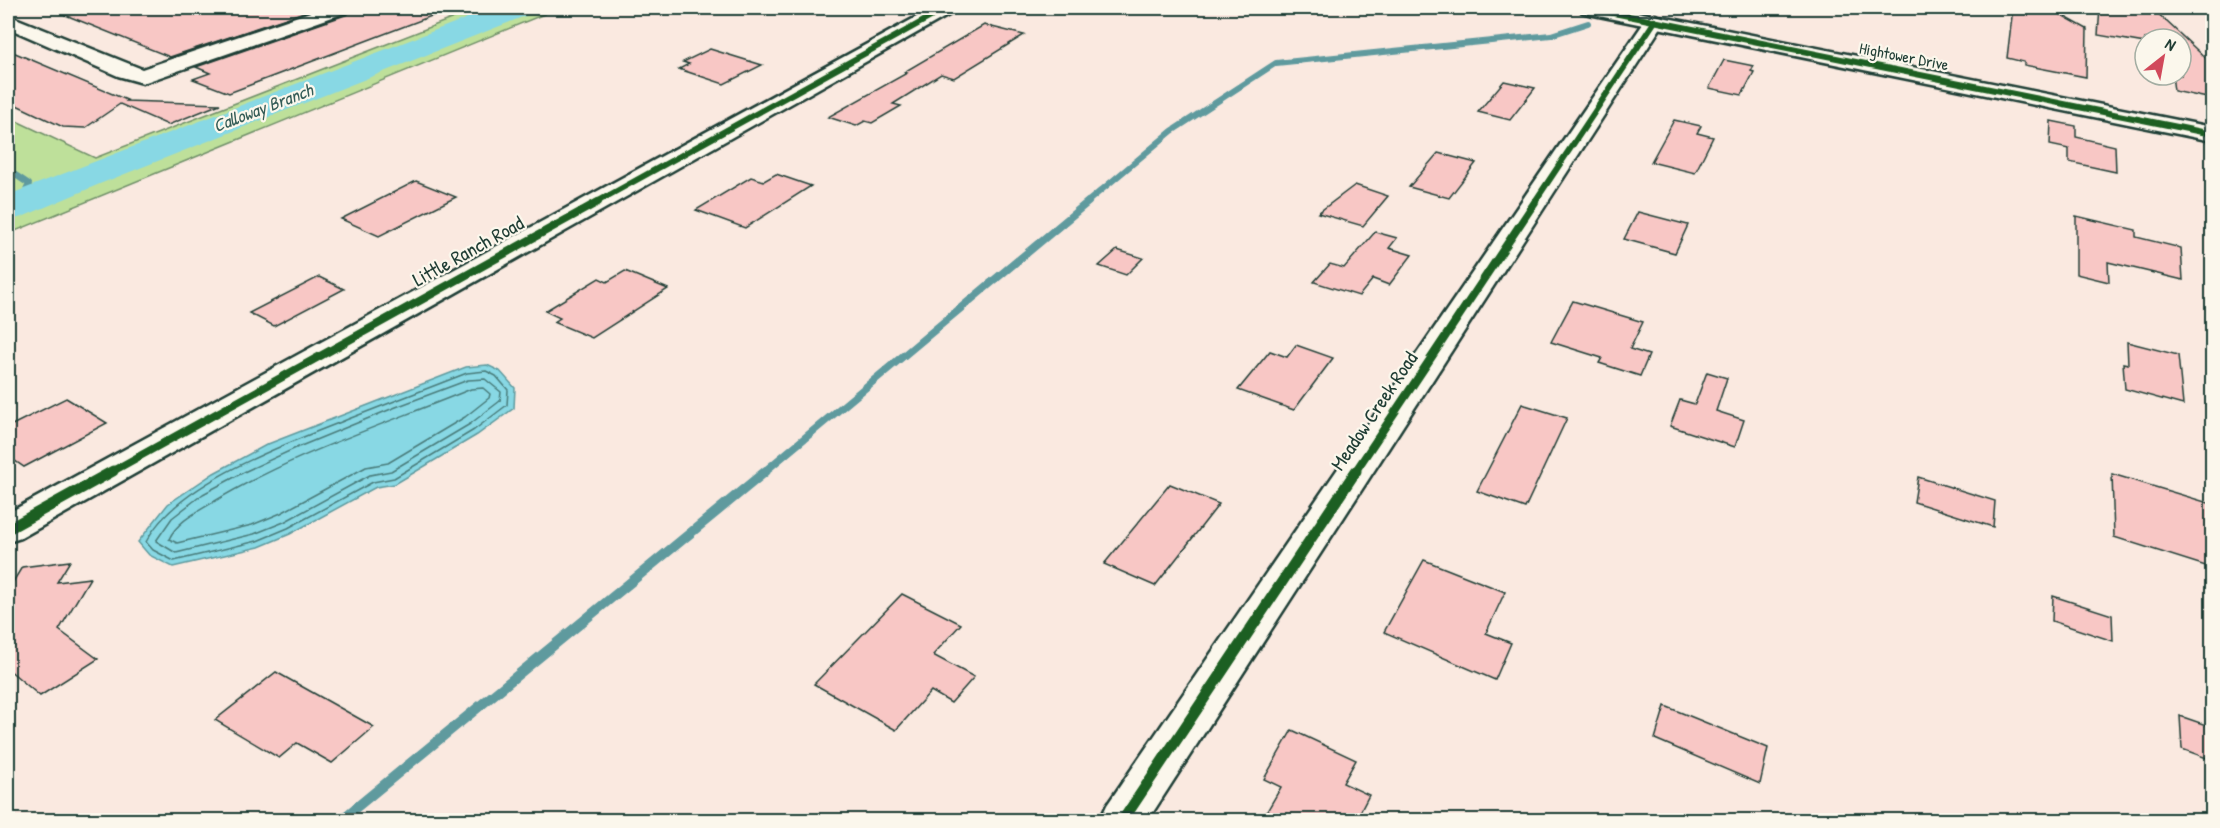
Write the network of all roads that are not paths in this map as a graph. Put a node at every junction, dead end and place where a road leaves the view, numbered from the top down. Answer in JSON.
{"nodes":[{"id":1,"x":340,"y":8,"type":"edge"},
{"id":2,"x":947,"y":8,"type":"edge"},
{"id":3,"x":1589,"y":8,"type":"edge"},
{"id":4,"x":8,"y":21,"type":"edge"},
{"id":5,"x":1655,"y":21,"type":"junction"},
{"id":6,"x":2212,"y":134,"type":"edge"},
{"id":7,"x":8,"y":528,"type":"edge"},
{"id":8,"x":1123,"y":820,"type":"edge"}],
"edges":[{"from":1,"to":4,"type":"street"},
{"from":2,"to":7,"type":"street","name":"Little Ranch Road"},
{"from":3,"to":5,"type":"street","name":"Hightower Drive"},
{"from":5,"to":6,"type":"street","name":"Hightower Drive"},
{"from":5,"to":8,"type":"street","name":"Meadow Creek Road"}]}
